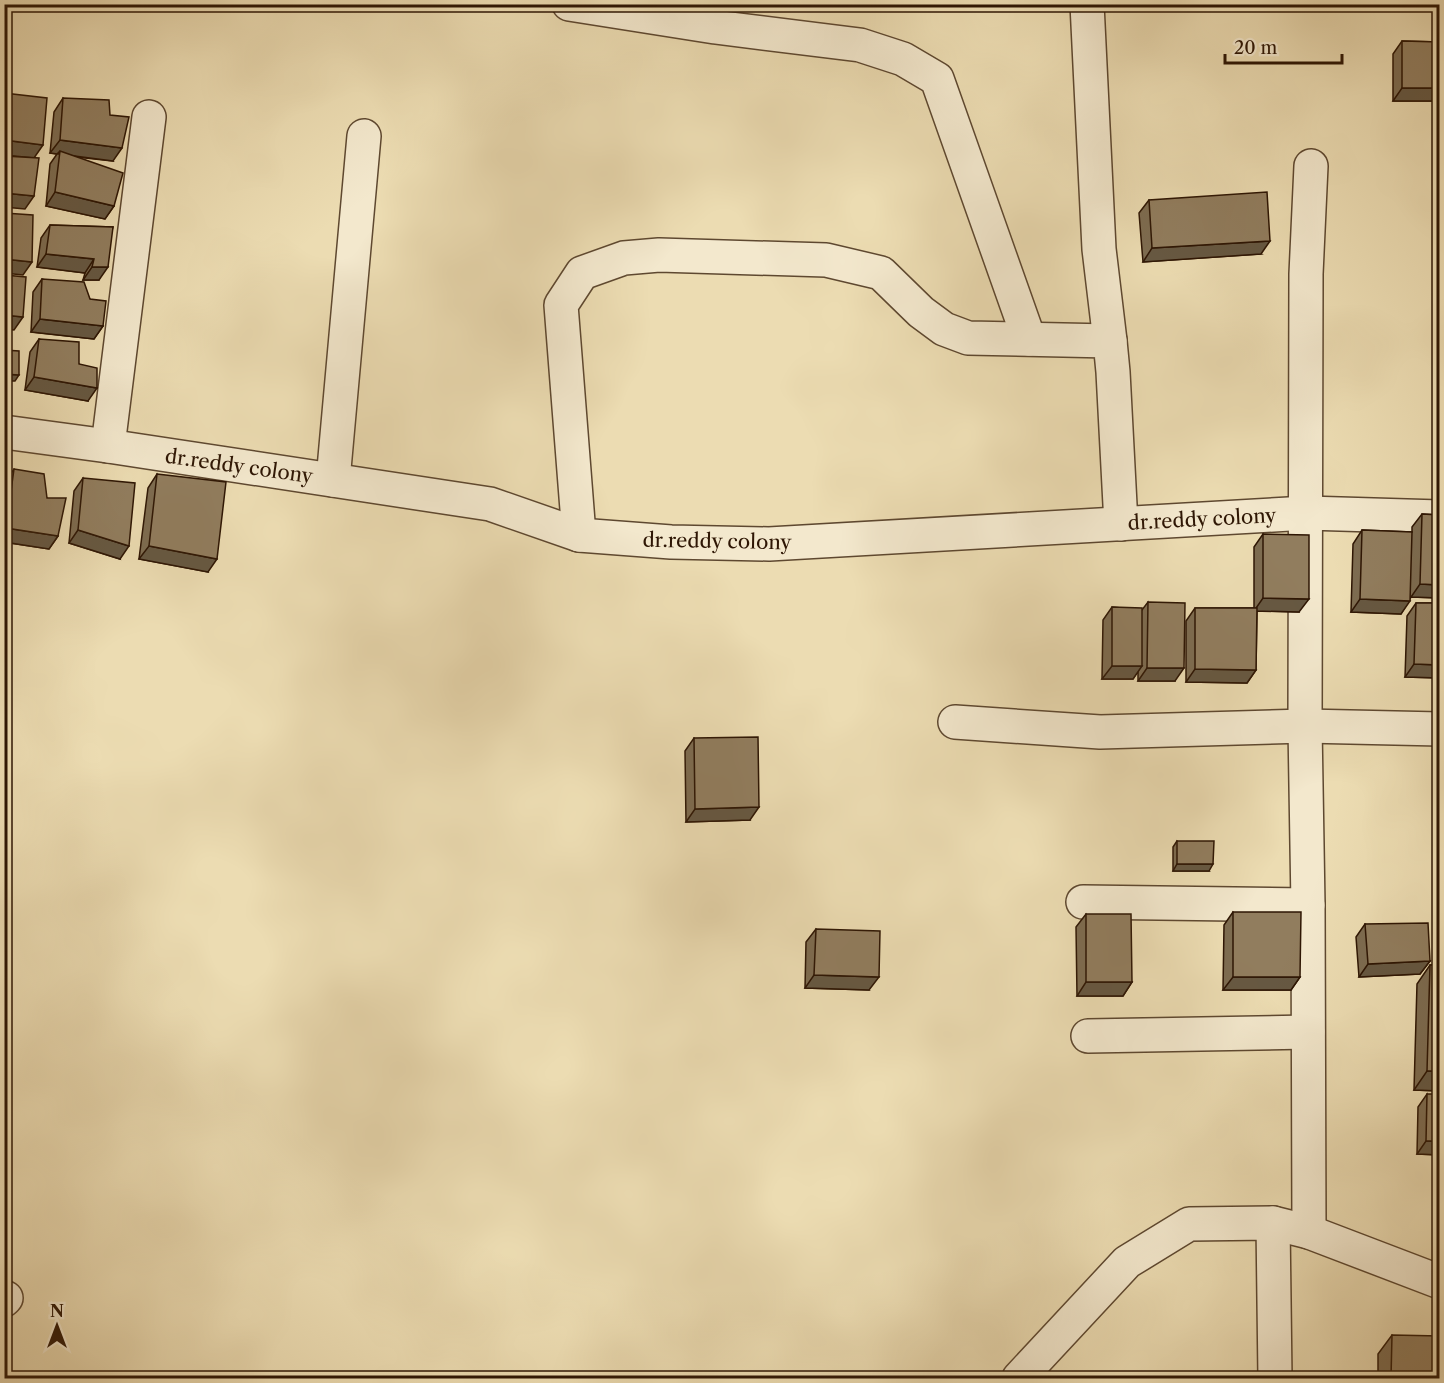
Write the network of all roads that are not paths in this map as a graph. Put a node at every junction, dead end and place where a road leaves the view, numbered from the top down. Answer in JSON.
{"nodes":[{"id":1,"x":569,"y":4,"type":"edge"},
{"id":2,"x":1087,"y":4,"type":"edge"},
{"id":3,"x":149,"y":117,"type":"dead end"},
{"id":4,"x":364,"y":136,"type":"dead end"},
{"id":5,"x":1311,"y":166,"type":"dead end"},
{"id":6,"x":1029,"y":339,"type":"junction"},
{"id":7,"x":1110,"y":341,"type":"junction"},
{"id":8,"x":4,"y":432,"type":"edge"},
{"id":9,"x":108,"y":446,"type":"junction"},
{"id":10,"x":333,"y":480,"type":"junction"},
{"id":11,"x":1307,"y":513,"type":"junction"},
{"id":12,"x":1440,"y":517,"type":"edge"},
{"id":13,"x":1121,"y":524,"type":"junction"},
{"id":14,"x":579,"y":535,"type":"junction"},
{"id":15,"x":955,"y":722,"type":"dead end"},
{"id":16,"x":1305,"y":726,"type":"junction"},
{"id":17,"x":1440,"y":729,"type":"edge"},
{"id":18,"x":1083,"y":902,"type":"dead end"},
{"id":19,"x":1308,"y":905,"type":"junction"},
{"id":20,"x":1308,"y":1032,"type":"junction"},
{"id":21,"x":1088,"y":1036,"type":"dead end"},
{"id":22,"x":1273,"y":1223,"type":"junction"},
{"id":23,"x":1309,"y":1232,"type":"junction"},
{"id":24,"x":1440,"y":1282,"type":"edge"},
{"id":25,"x":1019,"y":1378,"type":"edge"},
{"id":26,"x":1275,"y":1378,"type":"edge"}],
"edges":[{"from":1,"to":6,"type":"street"},
{"from":2,"to":7,"type":"street"},
{"from":3,"to":9,"type":"street"},
{"from":4,"to":10,"type":"street"},
{"from":5,"to":11,"type":"street"},
{"from":6,"to":7,"type":"street"},
{"from":6,"to":14,"type":"street"},
{"from":7,"to":13,"type":"street"},
{"from":8,"to":9,"type":"street","name":"dr.reddy colony"},
{"from":9,"to":10,"type":"street","name":"dr.reddy colony"},
{"from":10,"to":14,"type":"street","name":"dr.reddy colony"},
{"from":11,"to":12,"type":"street","name":"dr.reddy colony"},
{"from":11,"to":13,"type":"street","name":"dr.reddy colony"},
{"from":11,"to":16,"type":"street"},
{"from":13,"to":14,"type":"street","name":"dr.reddy colony"},
{"from":15,"to":16,"type":"street"},
{"from":16,"to":17,"type":"street"},
{"from":16,"to":19,"type":"street"},
{"from":18,"to":19,"type":"street"},
{"from":19,"to":20,"type":"street"},
{"from":20,"to":21,"type":"street"},
{"from":20,"to":23,"type":"street"},
{"from":22,"to":23,"type":"street"},
{"from":22,"to":25,"type":"street"},
{"from":22,"to":26,"type":"street"},
{"from":23,"to":24,"type":"street"}]}
